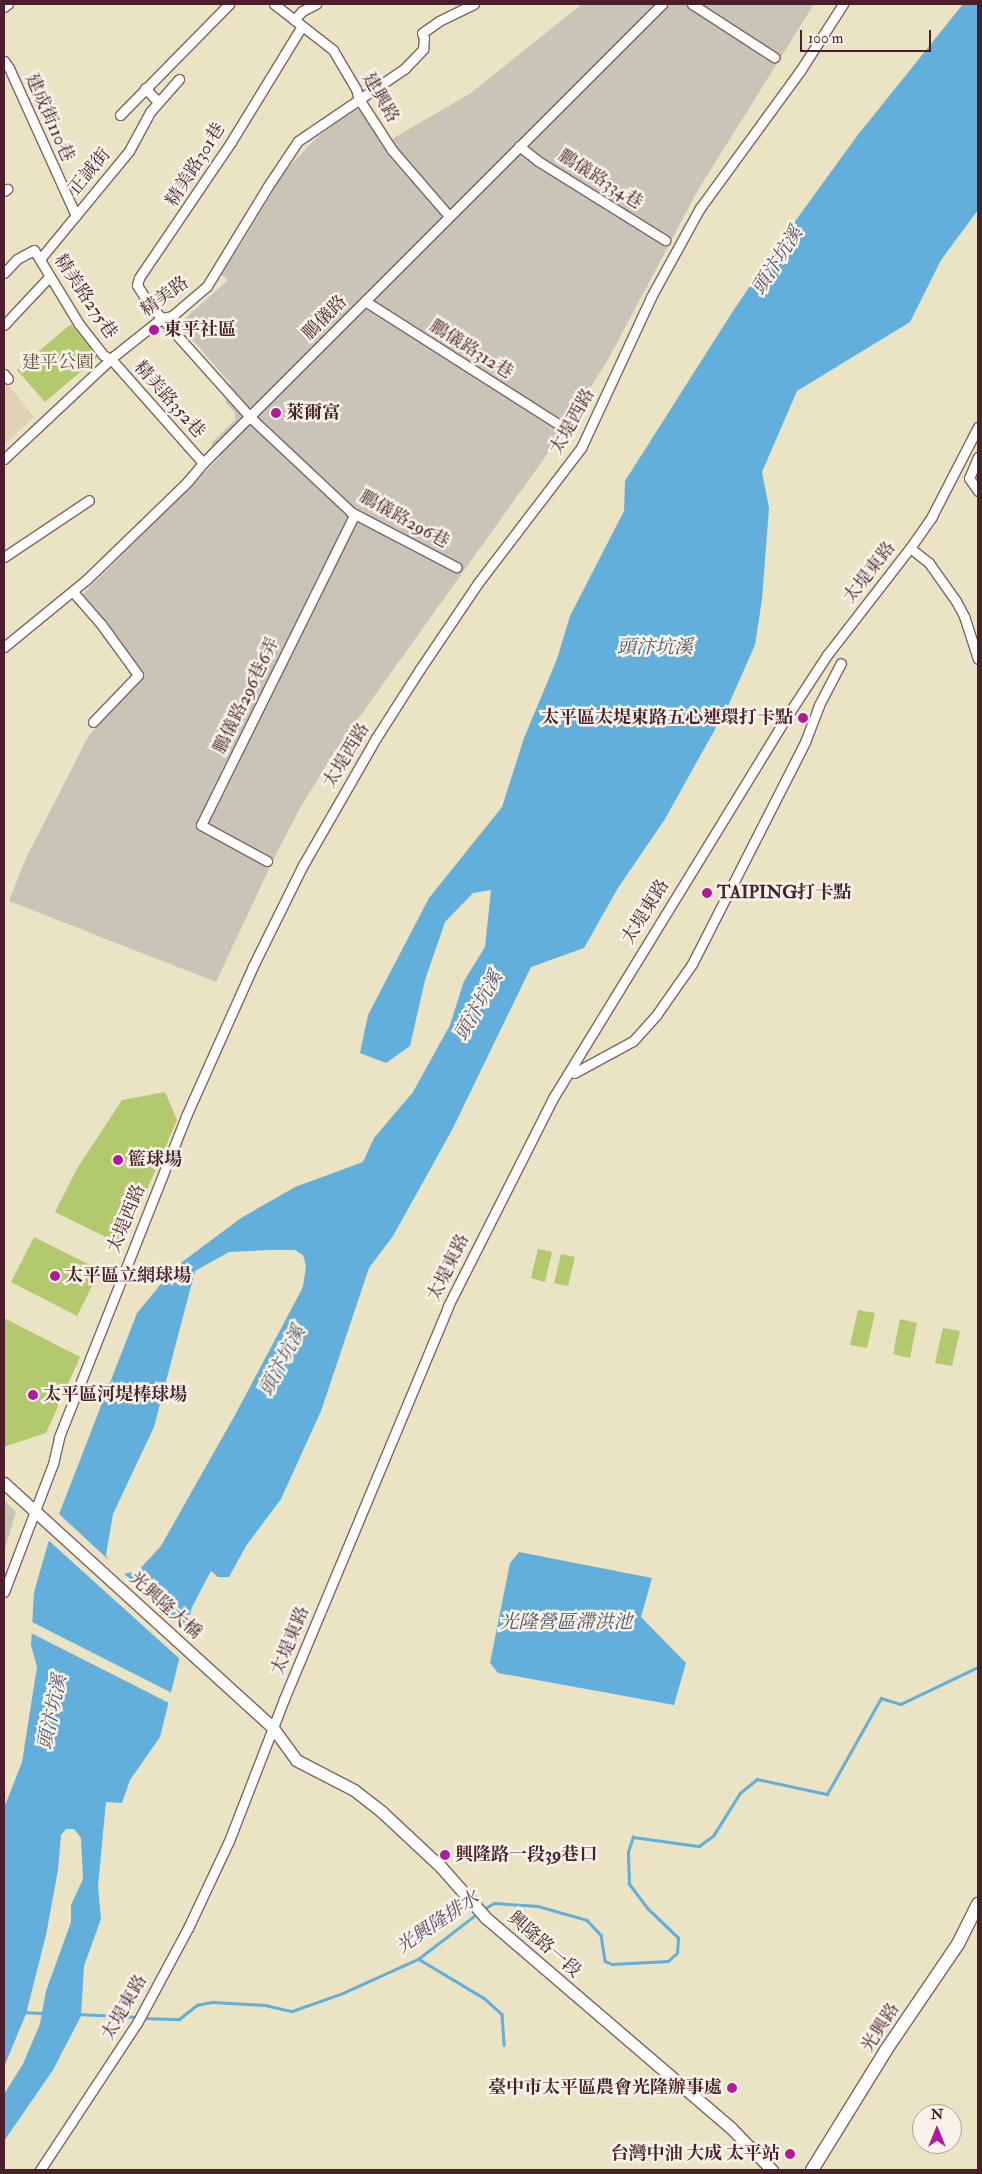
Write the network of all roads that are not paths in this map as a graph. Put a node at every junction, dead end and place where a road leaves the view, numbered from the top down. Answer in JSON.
{"nodes":[{"id":1,"x":8,"y":4,"type":"edge"},
{"id":2,"x":229,"y":4,"type":"edge"},
{"id":3,"x":274,"y":4,"type":"edge"},
{"id":4,"x":316,"y":4,"type":"edge"},
{"id":5,"x":474,"y":4,"type":"edge"},
{"id":6,"x":662,"y":4,"type":"edge"},
{"id":7,"x":692,"y":4,"type":"edge"},
{"id":8,"x":843,"y":4,"type":"edge"},
{"id":9,"x":4,"y":7,"type":"edge"},
{"id":10,"x":294,"y":20,"type":"junction"},
{"id":11,"x":302,"y":26,"type":"junction"},
{"id":12,"x":774,"y":57,"type":"dead end"},
{"id":13,"x":4,"y":61,"type":"edge"},
{"id":14,"x":179,"y":79,"type":"dead end"},
{"id":15,"x":145,"y":88,"type":"junction"},
{"id":16,"x":359,"y":99,"type":"junction"},
{"id":17,"x":158,"y":102,"type":"junction"},
{"id":18,"x":120,"y":115,"type":"dead end"},
{"id":19,"x":519,"y":146,"type":"junction"},
{"id":20,"x":76,"y":216,"type":"junction"},
{"id":21,"x":449,"y":216,"type":"junction"},
{"id":22,"x":665,"y":240,"type":"dead end"},
{"id":23,"x":40,"y":259,"type":"junction"},
{"id":24,"x":4,"y":273,"type":"edge"},
{"id":25,"x":49,"y":277,"type":"junction"},
{"id":26,"x":365,"y":301,"type":"junction"},
{"id":27,"x":162,"y":318,"type":"junction"},
{"id":28,"x":4,"y":325,"type":"edge"},
{"id":29,"x":111,"y":359,"type":"junction"},
{"id":30,"x":250,"y":417,"type":"junction"},
{"id":31,"x":561,"y":426,"type":"dead end"},
{"id":32,"x":978,"y":427,"type":"edge"},
{"id":33,"x":978,"y":457,"type":"edge"},
{"id":34,"x":4,"y":459,"type":"edge"},
{"id":35,"x":203,"y":463,"type":"junction"},
{"id":36,"x":978,"y":491,"type":"edge"},
{"id":37,"x":89,"y":500,"type":"dead end"},
{"id":38,"x":355,"y":514,"type":"junction"},
{"id":39,"x":910,"y":548,"type":"junction"},
{"id":40,"x":4,"y":557,"type":"edge"},
{"id":41,"x":456,"y":567,"type":"dead end"},
{"id":42,"x":73,"y":592,"type":"junction"},
{"id":43,"x":4,"y":647,"type":"edge"},
{"id":44,"x":978,"y":659,"type":"edge"},
{"id":45,"x":841,"y":663,"type":"dead end"},
{"id":46,"x":93,"y":722,"type":"dead end"},
{"id":47,"x":267,"y":861,"type":"dead end"},
{"id":48,"x":574,"y":1073,"type":"dead end"},
{"id":49,"x":4,"y":1484,"type":"edge"},
{"id":50,"x":34,"y":1510,"type":"junction"},
{"id":51,"x":4,"y":1592,"type":"edge"},
{"id":52,"x":273,"y":1728,"type":"junction"},
{"id":53,"x":978,"y":1904,"type":"edge"},
{"id":54,"x":40,"y":2170,"type":"edge"},
{"id":55,"x":772,"y":2170,"type":"edge"},
{"id":56,"x":812,"y":2170,"type":"edge"}],
"edges":[{"from":1,"to":9,"type":"street"},
{"from":2,"to":15,"type":"street"},
{"from":3,"to":10,"type":"street","name":"建興路"},
{"from":4,"to":10,"type":"street"},
{"from":5,"to":16,"type":"street","name":"精美路"},
{"from":6,"to":19,"type":"street","name":"鵬儀路"},
{"from":7,"to":12,"type":"street"},
{"from":8,"to":50,"type":"street","name":"太堤西路"},
{"from":10,"to":11,"type":"street","name":"建興路"},
{"from":11,"to":16,"type":"street","name":"建興路"},
{"from":11,"to":27,"type":"street","name":"精美路301巷"},
{"from":13,"to":20,"type":"street","name":"建成街110巷"},
{"from":14,"to":17,"type":"street","name":"正誠街"},
{"from":15,"to":17,"type":"street"},
{"from":15,"to":18,"type":"street"},
{"from":16,"to":21,"type":"street","name":"建興路"},
{"from":16,"to":27,"type":"street","name":"精美路"},
{"from":17,"to":20,"type":"street","name":"正誠街"},
{"from":19,"to":21,"type":"street","name":"鵬儀路"},
{"from":19,"to":22,"type":"street","name":"鵬儀路334巷"},
{"from":20,"to":23,"type":"street","name":"正誠街"},
{"from":21,"to":26,"type":"street","name":"鵬儀路"},
{"from":23,"to":24,"type":"street","name":"精美路275巷"},
{"from":23,"to":25,"type":"street","name":"精美路275巷"},
{"from":25,"to":28,"type":"street"},
{"from":25,"to":29,"type":"street","name":"精美路275巷"},
{"from":26,"to":30,"type":"street","name":"鵬儀路"},
{"from":26,"to":31,"type":"street","name":"鵬儀路312巷"},
{"from":27,"to":29,"type":"street","name":"精美路"},
{"from":27,"to":30,"type":"street","name":"鵬儀路296巷"},
{"from":29,"to":34,"type":"street","name":"精美路"},
{"from":29,"to":35,"type":"street","name":"精美路352巷"},
{"from":30,"to":35,"type":"street","name":"鵬儀路"},
{"from":30,"to":38,"type":"street","name":"鵬儀路296巷"},
{"from":32,"to":39,"type":"street","name":"太堤東路"},
{"from":33,"to":36,"type":"street"},
{"from":35,"to":42,"type":"street","name":"鵬儀路"},
{"from":37,"to":40,"type":"street"},
{"from":38,"to":41,"type":"street","name":"鵬儀路296巷"},
{"from":38,"to":47,"type":"street","name":"鵬儀路296巷6弄"},
{"from":39,"to":44,"type":"street"},
{"from":39,"to":52,"type":"street","name":"太堤東路"},
{"from":42,"to":43,"type":"street","name":"鵬儀路"},
{"from":42,"to":46,"type":"street"},
{"from":45,"to":48,"type":"street"},
{"from":49,"to":50,"type":"street","name":"光興隆大橋"},
{"from":50,"to":51,"type":"street","name":"太堤西路"},
{"from":50,"to":52,"type":"street","name":"光興隆大橋"},
{"from":52,"to":54,"type":"street","name":"太堤東路"},
{"from":52,"to":55,"type":"street","name":"興隆路一段"},
{"from":53,"to":56,"type":"main road","name":"光興路"}]}
